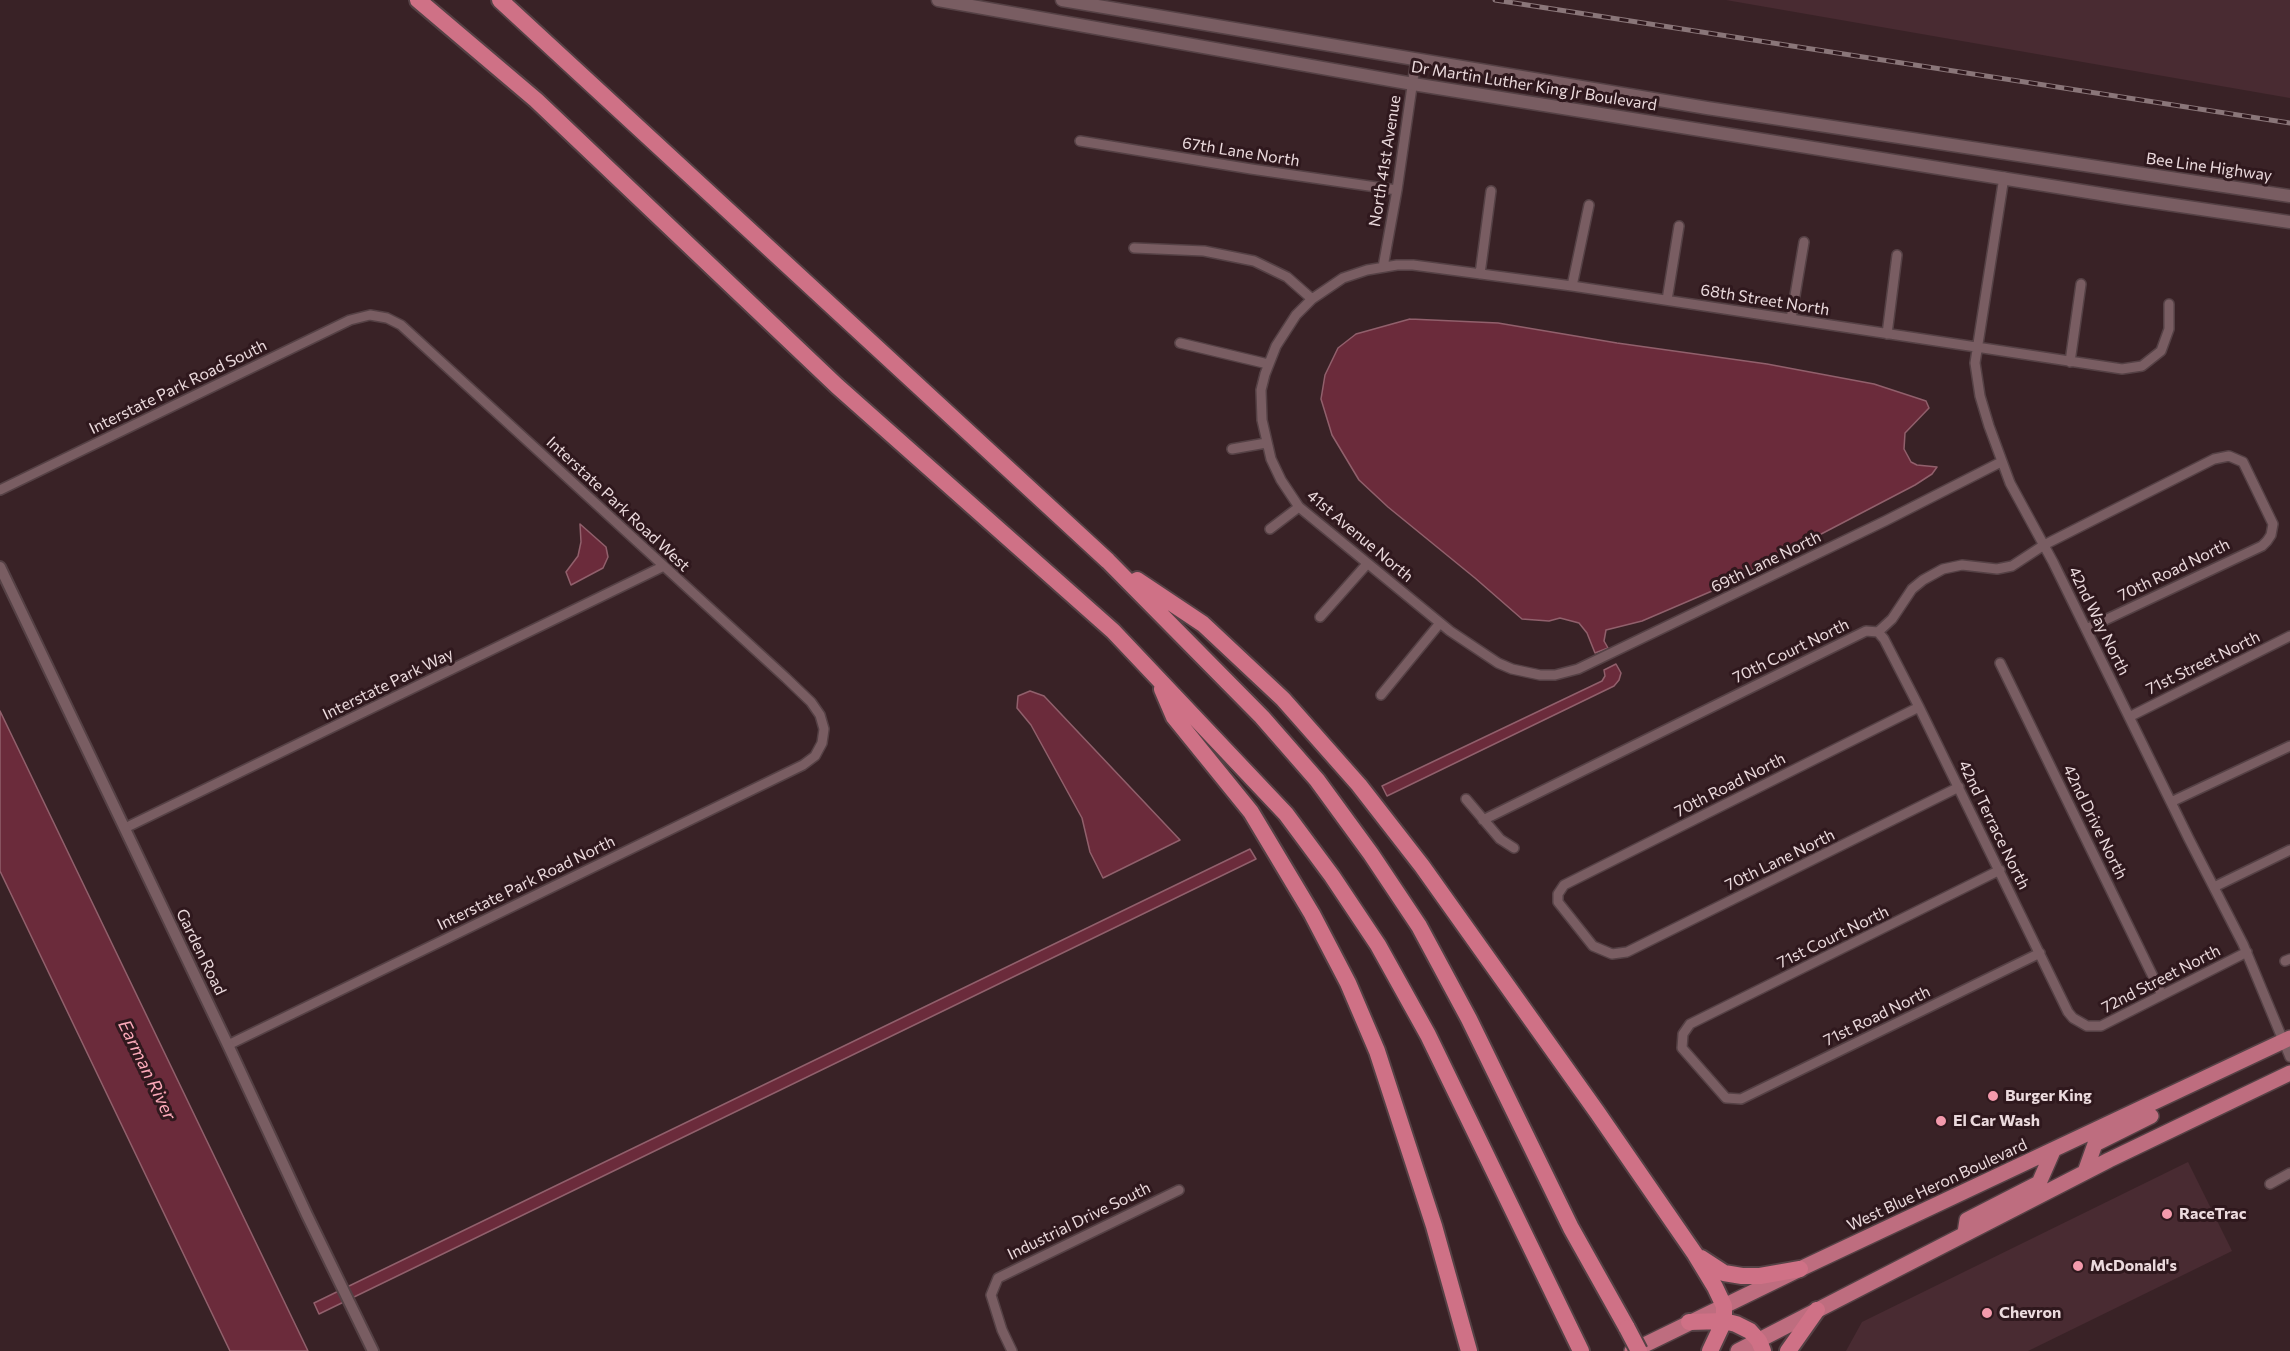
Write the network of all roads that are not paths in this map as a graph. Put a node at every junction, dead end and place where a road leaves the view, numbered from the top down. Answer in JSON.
{"nodes":[{"id":1,"x":418,"y":0,"type":"edge"},
{"id":2,"x":500,"y":0,"type":"edge"},
{"id":3,"x":938,"y":0,"type":"edge"},
{"id":4,"x":1062,"y":0,"type":"edge"},
{"id":5,"x":1416,"y":59,"type":"junction"},
{"id":6,"x":1413,"y":84,"type":"junction"},
{"id":7,"x":1080,"y":141,"type":"dead end"},
{"id":8,"x":2123,"y":172,"type":"joint"},
{"id":9,"x":2004,"y":177,"type":"junction"},
{"id":10,"x":1397,"y":190,"type":"junction"},
{"id":11,"x":1491,"y":190,"type":"dead end"},
{"id":12,"x":2290,"y":196,"type":"edge"},
{"id":13,"x":1589,"y":205,"type":"dead end"},
{"id":14,"x":2290,"y":222,"type":"edge"},
{"id":15,"x":1679,"y":226,"type":"dead end"},
{"id":16,"x":1804,"y":242,"type":"dead end"},
{"id":17,"x":1134,"y":248,"type":"dead end"},
{"id":18,"x":1897,"y":255,"type":"dead end"},
{"id":19,"x":1383,"y":267,"type":"junction"},
{"id":20,"x":1480,"y":274,"type":"junction"},
{"id":21,"x":2081,"y":284,"type":"dead end"},
{"id":22,"x":1572,"y":286,"type":"junction"},
{"id":23,"x":1312,"y":299,"type":"junction"},
{"id":24,"x":1667,"y":300,"type":"junction"},
{"id":25,"x":2169,"y":304,"type":"dead end"},
{"id":26,"x":370,"y":315,"type":"joint"},
{"id":27,"x":1791,"y":319,"type":"junction"},
{"id":28,"x":1887,"y":334,"type":"junction"},
{"id":29,"x":1180,"y":343,"type":"dead end"},
{"id":30,"x":1978,"y":348,"type":"junction"},
{"id":31,"x":2070,"y":362,"type":"junction"},
{"id":32,"x":1268,"y":364,"type":"junction"},
{"id":33,"x":1266,"y":443,"type":"junction"},
{"id":34,"x":1232,"y":450,"type":"dead end"},
{"id":35,"x":2001,"y":462,"type":"junction"},
{"id":36,"x":0,"y":490,"type":"edge"},
{"id":37,"x":1299,"y":507,"type":"junction"},
{"id":38,"x":1270,"y":529,"type":"dead end"},
{"id":39,"x":2044,"y":545,"type":"junction"},
{"id":40,"x":1108,"y":561,"type":"junction"},
{"id":41,"x":1367,"y":564,"type":"junction"},
{"id":42,"x":664,"y":566,"type":"junction"},
{"id":43,"x":0,"y":567,"type":"edge"},
{"id":44,"x":1320,"y":617,"type":"dead end"},
{"id":45,"x":1440,"y":623,"type":"junction"},
{"id":46,"x":2086,"y":629,"type":"junction"},
{"id":47,"x":1878,"y":633,"type":"junction"},
{"id":48,"x":2290,"y":636,"type":"edge"},
{"id":49,"x":2000,"y":663,"type":"dead end"},
{"id":50,"x":1540,"y":675,"type":"joint"},
{"id":51,"x":1159,"y":679,"type":"junction"},
{"id":52,"x":1381,"y":695,"type":"dead end"},
{"id":53,"x":1919,"y":706,"type":"junction"},
{"id":54,"x":2129,"y":717,"type":"junction"},
{"id":55,"x":824,"y":736,"type":"joint"},
{"id":56,"x":2290,"y":746,"type":"edge"},
{"id":57,"x":1959,"y":788,"type":"junction"},
{"id":58,"x":1466,"y":799,"type":"dead end"},
{"id":59,"x":2171,"y":802,"type":"junction"},
{"id":60,"x":1483,"y":820,"type":"junction"},
{"id":61,"x":125,"y":828,"type":"junction"},
{"id":62,"x":1514,"y":848,"type":"dead end"},
{"id":63,"x":2290,"y":850,"type":"edge"},
{"id":64,"x":2000,"y":870,"type":"junction"},
{"id":65,"x":2214,"y":887,"type":"junction"},
{"id":66,"x":2247,"y":952,"type":"junction"},
{"id":67,"x":2040,"y":953,"type":"junction"},
{"id":68,"x":1612,"y":954,"type":"joint"},
{"id":69,"x":2162,"y":995,"type":"junction"},
{"id":70,"x":2087,"y":1026,"type":"joint"},
{"id":71,"x":2287,"y":1040,"type":"edge"},
{"id":72,"x":228,"y":1045,"type":"junction"},
{"id":73,"x":2290,"y":1057,"type":"edge"},
{"id":74,"x":2290,"y":1073,"type":"edge"},
{"id":75,"x":2181,"y":1091,"type":"junction"},
{"id":76,"x":1726,"y":1098,"type":"joint"},
{"id":77,"x":2053,"y":1151,"type":"junction"},
{"id":78,"x":2085,"y":1172,"type":"junction"},
{"id":79,"x":2290,"y":1173,"type":"edge"},
{"id":80,"x":2270,"y":1184,"type":"dead end"},
{"id":81,"x":1179,"y":1190,"type":"dead end"},
{"id":82,"x":1965,"y":1233,"type":"junction"},
{"id":83,"x":1695,"y":1254,"type":"junction"},
{"id":84,"x":1800,"y":1269,"type":"junction"},
{"id":85,"x":1817,"y":1310,"type":"junction"},
{"id":86,"x":1724,"y":1313,"type":"junction"},
{"id":87,"x":1689,"y":1322,"type":"joint"},
{"id":88,"x":1761,"y":1346,"type":"edge"},
{"id":89,"x":1467,"y":1349,"type":"edge"},
{"id":90,"x":1581,"y":1350,"type":"edge"},
{"id":91,"x":373,"y":1351,"type":"edge"},
{"id":92,"x":1012,"y":1351,"type":"edge"},
{"id":93,"x":1632,"y":1351,"type":"edge"},
{"id":94,"x":1639,"y":1351,"type":"edge"},
{"id":95,"x":1710,"y":1351,"type":"edge"},
{"id":96,"x":1738,"y":1351,"type":"edge"},
{"id":97,"x":1788,"y":1351,"type":"edge"}],
"edges":[{"from":1,"to":51,"type":"highway"},
{"from":2,"to":40,"type":"highway"},
{"from":3,"to":6,"type":"main road","name":"Dr Martin Luther King Jr Boulevard"},
{"from":4,"to":5,"type":"main road","name":"Dr Martin Luther King Jr Boulevard"},
{"from":5,"to":6,"type":"street","name":"North 41st Avenue"},
{"from":5,"to":8,"type":"main road","name":"Dr Martin Luther King Jr Boulevard"},
{"from":6,"to":9,"type":"main road","name":"Dr Martin Luther King Jr Boulevard"},
{"from":6,"to":10,"type":"street","name":"North 41st Avenue"},
{"from":7,"to":10,"type":"street","name":"67th Lane North"},
{"from":8,"to":12,"type":"main road","name":"Bee Line Highway"},
{"from":9,"to":14,"type":"main road","name":"Dr Martin Luther King Jr Boulevard"},
{"from":9,"to":30,"type":"street","name":"42nd Way North"},
{"from":10,"to":19,"type":"street","name":"North 41st Avenue"},
{"from":11,"to":20,"type":"street"},
{"from":13,"to":22,"type":"street"},
{"from":15,"to":24,"type":"street"},
{"from":16,"to":27,"type":"street"},
{"from":17,"to":23,"type":"street"},
{"from":18,"to":28,"type":"street"},
{"from":19,"to":20,"type":"street","name":"68th Street North"},
{"from":19,"to":23,"type":"street","name":"41st Avenue North"},
{"from":20,"to":22,"type":"street","name":"68th Street North"},
{"from":21,"to":31,"type":"street"},
{"from":22,"to":24,"type":"street","name":"68th Street North"},
{"from":23,"to":32,"type":"street","name":"41st Avenue North"},
{"from":24,"to":27,"type":"street","name":"68th Street North"},
{"from":25,"to":31,"type":"street","name":"68th Street North"},
{"from":26,"to":36,"type":"street","name":"Interstate Park Road South"},
{"from":26,"to":42,"type":"street","name":"Interstate Park Road West"},
{"from":27,"to":28,"type":"street","name":"68th Street North"},
{"from":28,"to":30,"type":"street","name":"68th Street North"},
{"from":29,"to":32,"type":"street"},
{"from":30,"to":31,"type":"street","name":"68th Street North"},
{"from":30,"to":35,"type":"street","name":"42nd Way North"},
{"from":32,"to":33,"type":"street","name":"41st Avenue North"},
{"from":33,"to":34,"type":"street"},
{"from":33,"to":37,"type":"street","name":"41st Avenue North"},
{"from":35,"to":39,"type":"street","name":"42nd Way North"},
{"from":35,"to":50,"type":"street","name":"69th Lane North"},
{"from":37,"to":38,"type":"street"},
{"from":37,"to":41,"type":"street","name":"41st Avenue North"},
{"from":39,"to":46,"type":"street","name":"42nd Way North"},
{"from":39,"to":46,"type":"street","name":"70th Road North"},
{"from":39,"to":47,"type":"street"},
{"from":40,"to":83,"type":"highway"},
{"from":40,"to":94,"type":"highway","bridge":true},
{"from":41,"to":44,"type":"street"},
{"from":41,"to":45,"type":"street","name":"41st Avenue North"},
{"from":42,"to":55,"type":"street","name":"Interstate Park Road West"},
{"from":42,"to":61,"type":"street","name":"Interstate Park Way"},
{"from":43,"to":61,"type":"street","name":"Garden Road"},
{"from":45,"to":50,"type":"street","name":"41st Avenue North"},
{"from":45,"to":52,"type":"street"},
{"from":46,"to":54,"type":"street","name":"42nd Way North"},
{"from":47,"to":53,"type":"street","name":"42nd Terrace North"},
{"from":47,"to":60,"type":"street","name":"70th Court North"},
{"from":48,"to":54,"type":"street","name":"71st Street North"},
{"from":49,"to":69,"type":"street","name":"42nd Drive North"},
{"from":51,"to":89,"type":"highway"},
{"from":51,"to":90,"type":"highway"},
{"from":53,"to":57,"type":"street","name":"42nd Terrace North"},
{"from":53,"to":68,"type":"street","name":"70th Road North"},
{"from":54,"to":59,"type":"street","name":"42nd Way North"},
{"from":55,"to":72,"type":"street","name":"Interstate Park Road North"},
{"from":56,"to":59,"type":"street"},
{"from":57,"to":64,"type":"street","name":"42nd Terrace North"},
{"from":57,"to":68,"type":"street","name":"70th Lane North"},
{"from":58,"to":60,"type":"street"},
{"from":59,"to":65,"type":"street","name":"42nd Way North"},
{"from":60,"to":62,"type":"street"},
{"from":61,"to":72,"type":"street","name":"Garden Road"},
{"from":63,"to":65,"type":"street"},
{"from":64,"to":67,"type":"street","name":"42nd Terrace North"},
{"from":64,"to":76,"type":"street","name":"71st Court North"},
{"from":65,"to":66,"type":"street","name":"42nd Way North"},
{"from":66,"to":69,"type":"street","name":"72nd Street North"},
{"from":66,"to":71,"type":"street","name":"42nd Way North"},
{"from":67,"to":70,"type":"street","name":"42nd Terrace North"},
{"from":67,"to":76,"type":"street","name":"71st Road North"},
{"from":69,"to":70,"type":"street","name":"72nd Street North"},
{"from":71,"to":73,"type":"street","name":"42nd Way North"},
{"from":71,"to":75,"type":"highway","name":"West Blue Heron Boulevard"},
{"from":72,"to":91,"type":"street","name":"Garden Road"},
{"from":74,"to":78,"type":"highway"},
{"from":75,"to":77,"type":"highway","name":"West Blue Heron Boulevard"},
{"from":75,"to":78,"type":"highway"},
{"from":77,"to":82,"type":"highway"},
{"from":77,"to":84,"type":"highway","name":"West Blue Heron Boulevard"},
{"from":78,"to":82,"type":"highway"},
{"from":79,"to":80,"type":"street"},
{"from":81,"to":92,"type":"street","name":"Industrial Drive South"},
{"from":82,"to":85,"type":"highway"},
{"from":83,"to":84,"type":"highway"},
{"from":83,"to":86,"type":"highway"},
{"from":84,"to":86,"type":"highway","name":"West Blue Heron Boulevard"},
{"from":85,"to":88,"type":"highway"},
{"from":85,"to":97,"type":"highway"},
{"from":86,"to":87,"type":"highway"},
{"from":86,"to":88,"type":"highway"},
{"from":86,"to":95,"type":"highway"},
{"from":87,"to":93,"type":"highway"},
{"from":88,"to":96,"type":"highway"}]}
